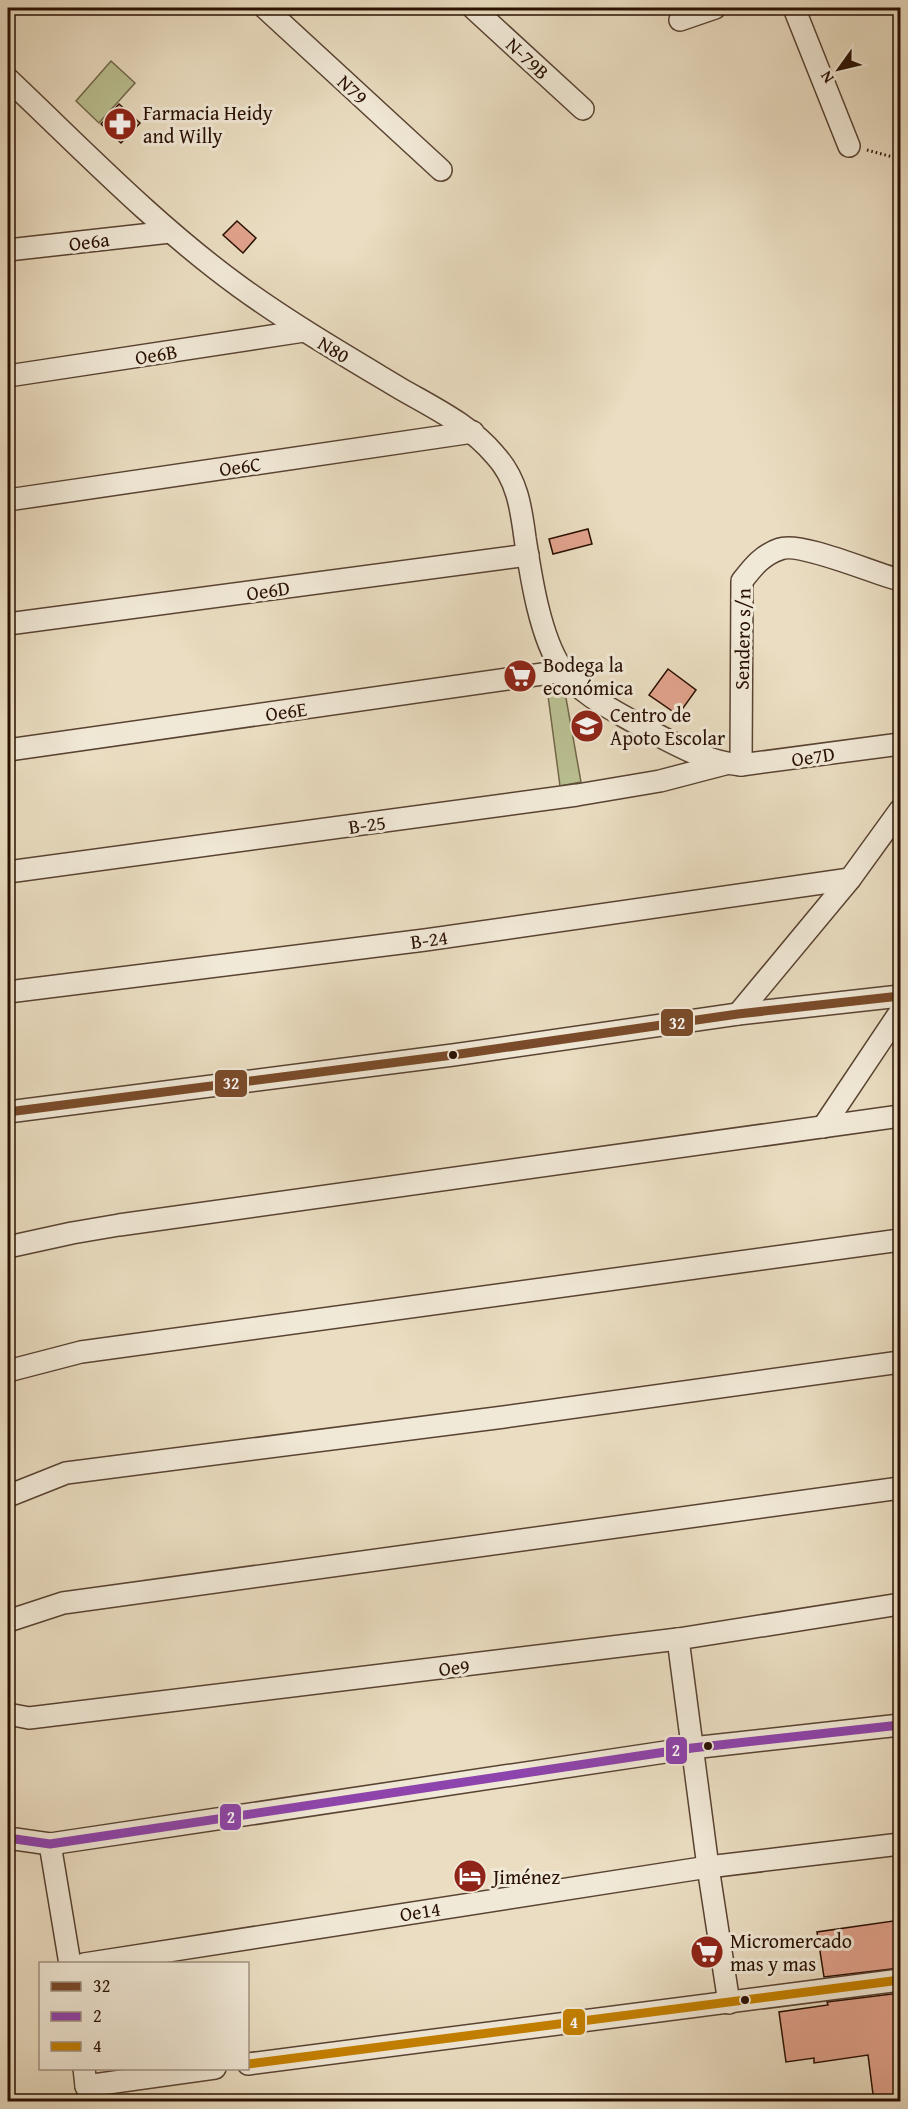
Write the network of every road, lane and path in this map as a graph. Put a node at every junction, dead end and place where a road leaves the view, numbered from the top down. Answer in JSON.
{"nodes":[{"id":1,"x":265,"y":8,"type":"edge"},
{"id":2,"x":473,"y":8,"type":"edge"},
{"id":3,"x":714,"y":8,"type":"edge"},
{"id":4,"x":794,"y":8,"type":"edge"},
{"id":5,"x":680,"y":20,"type":"dead end"},
{"id":6,"x":8,"y":79,"type":"edge"},
{"id":7,"x":583,"y":110,"type":"dead end"},
{"id":8,"x":849,"y":146,"type":"joint"},
{"id":9,"x":900,"y":159,"type":"edge"},
{"id":10,"x":441,"y":170,"type":"dead end"},
{"id":11,"x":170,"y":232,"type":"junction"},
{"id":12,"x":8,"y":250,"type":"edge"},
{"id":13,"x":304,"y":331,"type":"junction"},
{"id":14,"x":8,"y":376,"type":"edge"},
{"id":15,"x":473,"y":432,"type":"junction"},
{"id":16,"x":8,"y":500,"type":"edge"},
{"id":17,"x":528,"y":555,"type":"junction"},
{"id":18,"x":900,"y":580,"type":"edge"},
{"id":19,"x":8,"y":624,"type":"edge"},
{"id":20,"x":564,"y":671,"type":"junction"},
{"id":21,"x":900,"y":744,"type":"edge"},
{"id":22,"x":8,"y":750,"type":"edge"},
{"id":23,"x":733,"y":765,"type":"junction"},
{"id":24,"x":900,"y":810,"type":"edge"},
{"id":25,"x":8,"y":873,"type":"edge"},
{"id":26,"x":850,"y":879,"type":"junction"},
{"id":27,"x":8,"y":992,"type":"edge"},
{"id":28,"x":900,"y":996,"type":"edge"},
{"id":29,"x":900,"y":1012,"type":"edge"},
{"id":30,"x":738,"y":1014,"type":"junction"},
{"id":31,"x":8,"y":1112,"type":"edge"},
{"id":32,"x":900,"y":1116,"type":"edge"},
{"id":33,"x":823,"y":1127,"type":"junction"},
{"id":34,"x":900,"y":1240,"type":"edge"},
{"id":35,"x":8,"y":1247,"type":"edge"},
{"id":36,"x":900,"y":1362,"type":"edge"},
{"id":37,"x":8,"y":1371,"type":"edge"},
{"id":38,"x":900,"y":1488,"type":"edge"},
{"id":39,"x":8,"y":1496,"type":"edge"},
{"id":40,"x":900,"y":1604,"type":"edge"},
{"id":41,"x":8,"y":1621,"type":"edge"},
{"id":42,"x":678,"y":1640,"type":"junction"},
{"id":43,"x":8,"y":1714,"type":"edge"},
{"id":44,"x":900,"y":1725,"type":"edge"},
{"id":45,"x":692,"y":1748,"type":"junction"},
{"id":46,"x":8,"y":1838,"type":"edge"},
{"id":47,"x":50,"y":1844,"type":"junction"},
{"id":48,"x":900,"y":1844,"type":"edge"},
{"id":49,"x":708,"y":1867,"type":"junction"},
{"id":50,"x":70,"y":1962,"type":"edge"},
{"id":51,"x":97,"y":1962,"type":"edge"},
{"id":52,"x":900,"y":1980,"type":"edge"},
{"id":53,"x":729,"y":2003,"type":"junction"},
{"id":54,"x":249,"y":2064,"type":"edge"},
{"id":55,"x":200,"y":2070,"type":"edge"},
{"id":56,"x":88,"y":2085,"type":"edge"}],
"edges":[{"from":1,"to":10,"type":"street","name":"N79"},
{"from":2,"to":7,"type":"street","name":"N-79B"},
{"from":3,"to":5,"type":"street"},
{"from":4,"to":8,"type":"street"},
{"from":6,"to":11,"type":"street","name":"N80"},
{"from":8,"to":9,"type":"path"},
{"from":11,"to":12,"type":"street","name":"Oe6a"},
{"from":11,"to":13,"type":"street","name":"N80"},
{"from":13,"to":14,"type":"street","name":"Oe6B"},
{"from":13,"to":15,"type":"street","name":"N80"},
{"from":15,"to":16,"type":"street","name":"Oe6C"},
{"from":15,"to":17,"type":"street","name":"N80"},
{"from":17,"to":19,"type":"street","name":"Oe6D"},
{"from":17,"to":20,"type":"street","name":"N80"},
{"from":18,"to":23,"type":"street","name":"Sendero s/n"},
{"from":20,"to":22,"type":"street","name":"Oe6E"},
{"from":20,"to":23,"type":"street","name":"N80"},
{"from":21,"to":23,"type":"street","name":"Oe7D"},
{"from":23,"to":25,"type":"street","name":"B-25"},
{"from":24,"to":26,"type":"street"},
{"from":26,"to":27,"type":"street","name":"B-24"},
{"from":26,"to":30,"type":"street"},
{"from":28,"to":30,"type":"street"},
{"from":29,"to":33,"type":"street"},
{"from":30,"to":31,"type":"street"},
{"from":32,"to":33,"type":"street"},
{"from":33,"to":35,"type":"street"},
{"from":34,"to":37,"type":"street"},
{"from":36,"to":39,"type":"street"},
{"from":38,"to":41,"type":"street"},
{"from":40,"to":42,"type":"street","name":"Oe9"},
{"from":42,"to":43,"type":"street","name":"Oe9"},
{"from":42,"to":45,"type":"street"},
{"from":44,"to":45,"type":"street"},
{"from":45,"to":47,"type":"street"},
{"from":45,"to":49,"type":"street"},
{"from":46,"to":47,"type":"street"},
{"from":47,"to":50,"type":"street"},
{"from":48,"to":49,"type":"street","name":"Oe14"},
{"from":49,"to":51,"type":"street","name":"Oe14"},
{"from":49,"to":53,"type":"street"},
{"from":52,"to":53,"type":"street"},
{"from":53,"to":54,"type":"street"},
{"from":55,"to":56,"type":"street"}]}
